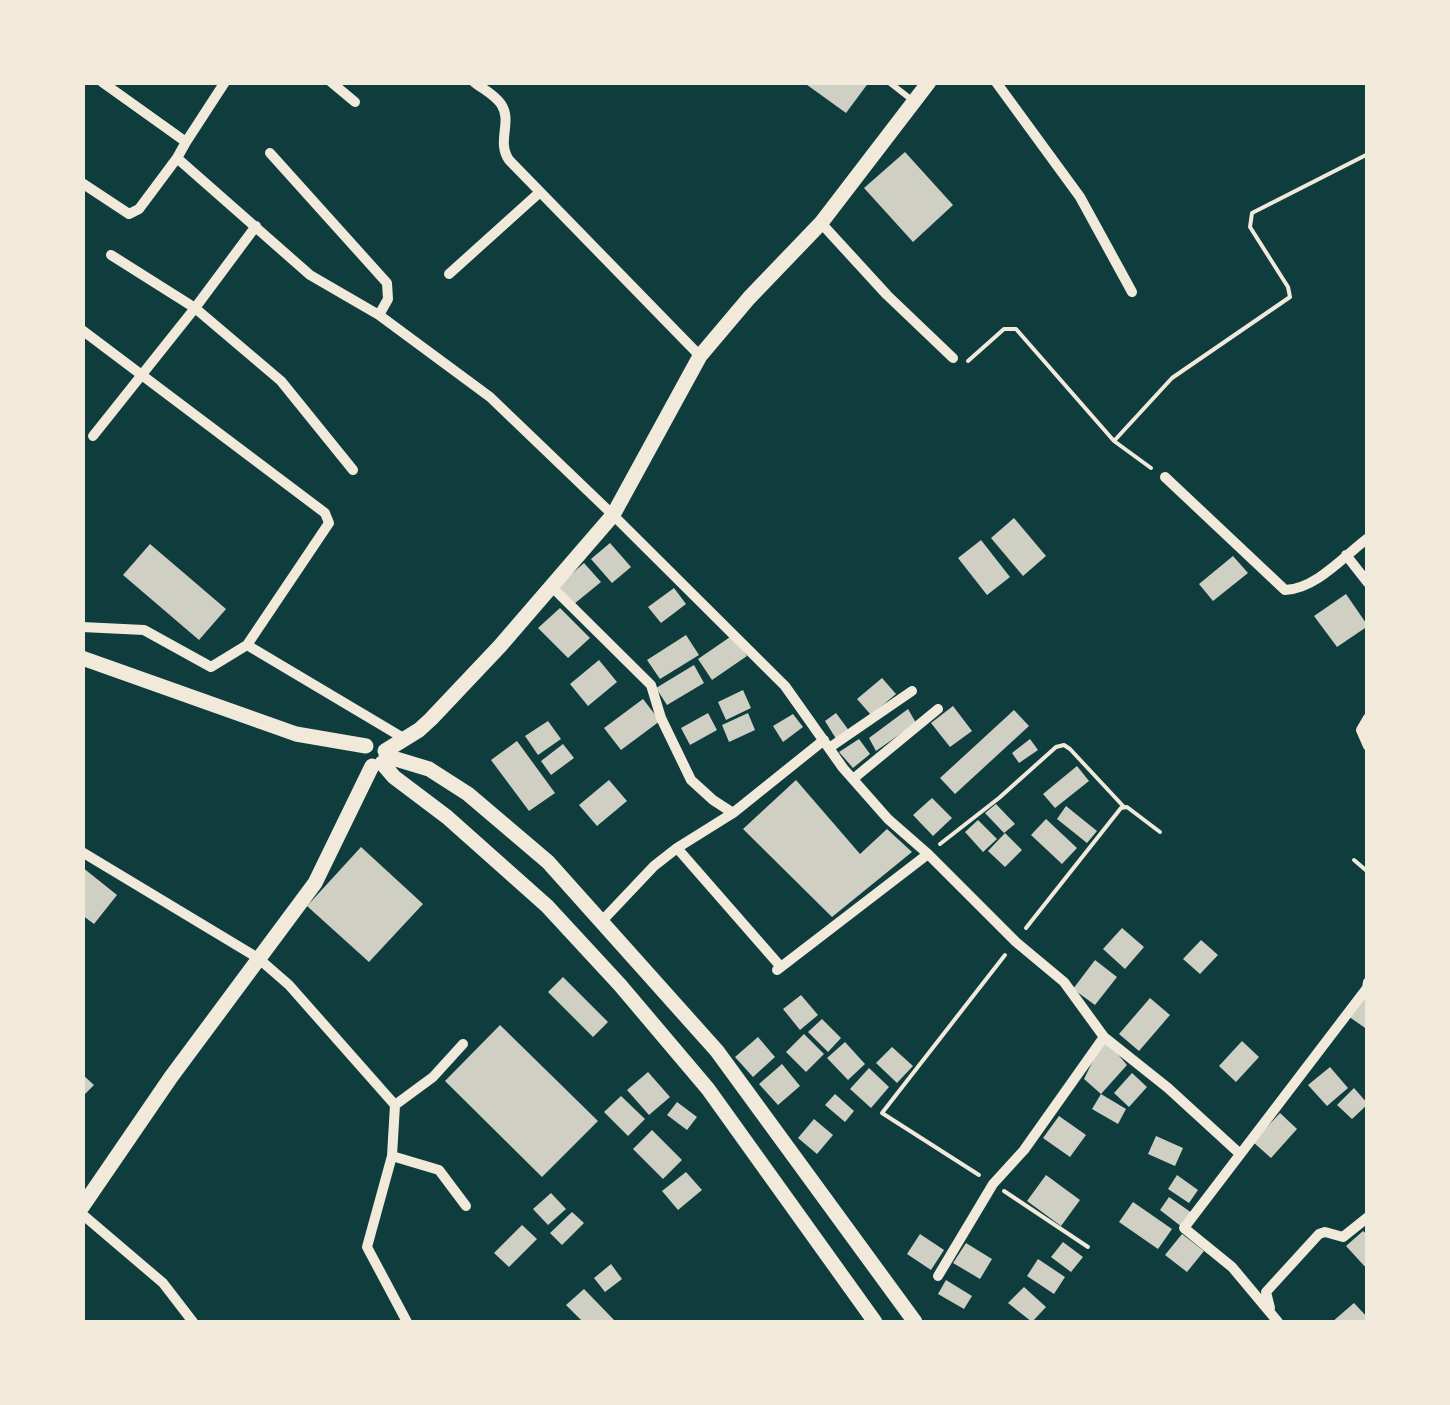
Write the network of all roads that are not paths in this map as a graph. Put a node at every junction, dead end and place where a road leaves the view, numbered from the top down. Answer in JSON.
{"nodes":[{"id":1,"x":102,"y":82,"type":"edge"},
{"id":2,"x":225,"y":82,"type":"edge"},
{"id":3,"x":331,"y":82,"type":"edge"},
{"id":4,"x":474,"y":82,"type":"edge"},
{"id":5,"x":888,"y":82,"type":"edge"},
{"id":6,"x":929,"y":82,"type":"edge"},
{"id":7,"x":996,"y":82,"type":"edge"},
{"id":8,"x":912,"y":100,"type":"junction"},
{"id":9,"x":356,"y":102,"type":"dead end"},
{"id":10,"x":186,"y":142,"type":"junction"},
{"id":11,"x":270,"y":153,"type":"dead end"},
{"id":12,"x":176,"y":158,"type":"junction"},
{"id":13,"x":82,"y":183,"type":"edge"},
{"id":14,"x":540,"y":192,"type":"junction"},
{"id":15,"x":821,"y":222,"type":"junction"},
{"id":16,"x":256,"y":226,"type":"junction"},
{"id":17,"x":111,"y":256,"type":"dead end"},
{"id":18,"x":449,"y":274,"type":"dead end"},
{"id":19,"x":1132,"y":292,"type":"dead end"},
{"id":20,"x":195,"y":308,"type":"junction"},
{"id":21,"x":379,"y":315,"type":"junction"},
{"id":22,"x":82,"y":330,"type":"edge"},
{"id":23,"x":700,"y":356,"type":"junction"},
{"id":24,"x":953,"y":358,"type":"road end"},
{"id":25,"x":143,"y":374,"type":"junction"},
{"id":26,"x":93,"y":436,"type":"dead end"},
{"id":27,"x":353,"y":470,"type":"dead end"},
{"id":28,"x":1165,"y":477,"type":"road end"},
{"id":29,"x":614,"y":515,"type":"junction"},
{"id":30,"x":1368,"y":538,"type":"edge"},
{"id":31,"x":1346,"y":555,"type":"junction"},
{"id":32,"x":1368,"y":583,"type":"edge"},
{"id":33,"x":551,"y":586,"type":"junction"},
{"id":34,"x":82,"y":626,"type":"edge"},
{"id":35,"x":247,"y":645,"type":"junction"},
{"id":36,"x":82,"y":658,"type":"edge"},
{"id":37,"x":912,"y":692,"type":"dead end"},
{"id":38,"x":938,"y":709,"type":"dead end"},
{"id":39,"x":1368,"y":718,"type":"edge"},
{"id":40,"x":405,"y":740,"type":"junction"},
{"id":41,"x":827,"y":744,"type":"junction"},
{"id":42,"x":1368,"y":746,"type":"edge"},
{"id":43,"x":381,"y":759,"type":"junction"},
{"id":44,"x":853,"y":779,"type":"junction"},
{"id":45,"x":734,"y":813,"type":"junction"},
{"id":46,"x":677,"y":848,"type":"junction"},
{"id":47,"x":82,"y":852,"type":"edge"},
{"id":48,"x":928,"y":854,"type":"junction"},
{"id":49,"x":601,"y":922,"type":"junction"},
{"id":50,"x":258,"y":958,"type":"junction"},
{"id":51,"x":1368,"y":982,"type":"edge"},
{"id":52,"x":1104,"y":1037,"type":"junction"},
{"id":53,"x":463,"y":1044,"type":"dead end"},
{"id":54,"x":395,"y":1105,"type":"junction"},
{"id":55,"x":1239,"y":1153,"type":"junction"},
{"id":56,"x":392,"y":1156,"type":"junction"},
{"id":57,"x":466,"y":1206,"type":"dead end"},
{"id":58,"x":82,"y":1210,"type":"edge"},
{"id":59,"x":1368,"y":1218,"type":"edge"},
{"id":60,"x":938,"y":1276,"type":"dead end"},
{"id":61,"x":1276,"y":1320,"type":"edge"},
{"id":62,"x":193,"y":1322,"type":"edge"},
{"id":63,"x":407,"y":1322,"type":"edge"},
{"id":64,"x":875,"y":1322,"type":"edge"},
{"id":65,"x":915,"y":1322,"type":"edge"}],
"edges":[{"from":1,"to":10,"type":"street"},
{"from":2,"to":10,"type":"street"},
{"from":3,"to":9,"type":"street"},
{"from":4,"to":14,"type":"street"},
{"from":5,"to":8,"type":"lane"},
{"from":6,"to":8,"type":"street"},
{"from":7,"to":19,"type":"street"},
{"from":8,"to":15,"type":"street"},
{"from":10,"to":12,"type":"street"},
{"from":11,"to":21,"type":"street"},
{"from":12,"to":13,"type":"street"},
{"from":12,"to":16,"type":"street"},
{"from":14,"to":18,"type":"street"},
{"from":14,"to":23,"type":"street"},
{"from":15,"to":23,"type":"street"},
{"from":15,"to":24,"type":"street"},
{"from":16,"to":20,"type":"street"},
{"from":16,"to":21,"type":"street"},
{"from":17,"to":20,"type":"street"},
{"from":20,"to":25,"type":"street"},
{"from":20,"to":27,"type":"street"},
{"from":21,"to":29,"type":"street"},
{"from":22,"to":25,"type":"street"},
{"from":23,"to":29,"type":"street"},
{"from":25,"to":26,"type":"street"},
{"from":25,"to":35,"type":"street"},
{"from":28,"to":31,"type":"street"},
{"from":29,"to":33,"type":"street"},
{"from":29,"to":41,"type":"street"},
{"from":30,"to":31,"type":"street"},
{"from":31,"to":32,"type":"street"},
{"from":33,"to":40,"type":"street"},
{"from":33,"to":45,"type":"street"},
{"from":34,"to":35,"type":"street"},
{"from":35,"to":40,"type":"street"},
{"from":36,"to":43,"type":"street"},
{"from":37,"to":41,"type":"street"},
{"from":38,"to":44,"type":"street"},
{"from":39,"to":42,"type":"street"},
{"from":40,"to":43,"type":"street"},
{"from":41,"to":44,"type":"street"},
{"from":41,"to":45,"type":"street"},
{"from":43,"to":49,"type":"street"},
{"from":43,"to":50,"type":"street"},
{"from":43,"to":64,"type":"street"},
{"from":44,"to":48,"type":"street"},
{"from":45,"to":46,"type":"street"},
{"from":46,"to":48,"type":"street"},
{"from":46,"to":49,"type":"street"},
{"from":47,"to":50,"type":"street"},
{"from":48,"to":52,"type":"street"},
{"from":49,"to":65,"type":"street"},
{"from":50,"to":54,"type":"street"},
{"from":50,"to":58,"type":"street"},
{"from":51,"to":55,"type":"street"},
{"from":52,"to":55,"type":"street"},
{"from":52,"to":60,"type":"street"},
{"from":53,"to":54,"type":"street"},
{"from":54,"to":56,"type":"street"},
{"from":55,"to":61,"type":"street"},
{"from":56,"to":57,"type":"street"},
{"from":56,"to":63,"type":"street"},
{"from":58,"to":62,"type":"street"},
{"from":59,"to":61,"type":"street"}]}
